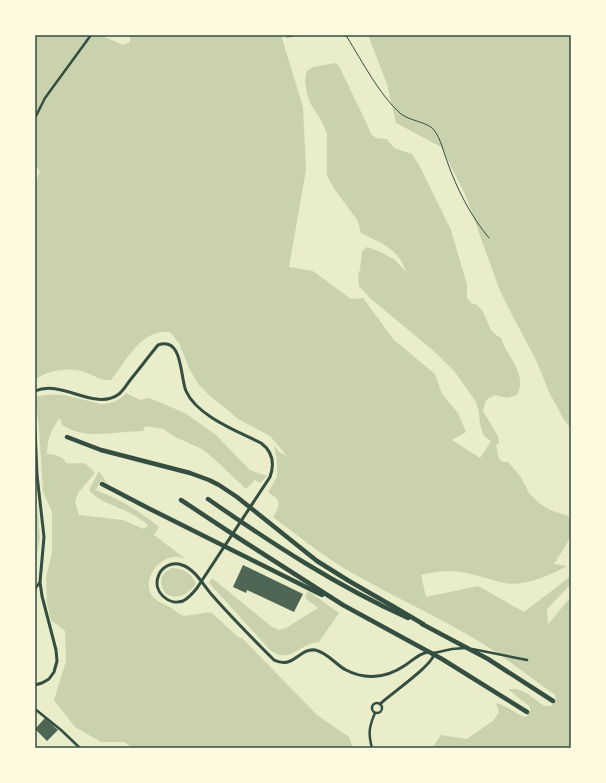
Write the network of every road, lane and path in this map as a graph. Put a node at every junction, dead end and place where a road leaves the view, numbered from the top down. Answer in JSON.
{"nodes":[{"id":1,"x":91,"y":35,"type":"edge"},
{"id":2,"x":297,"y":35,"type":"edge"},
{"id":3,"x":344,"y":35,"type":"edge"},
{"id":4,"x":287,"y":37,"type":"dead end"},
{"id":5,"x":35,"y":118,"type":"edge"},
{"id":6,"x":489,"y":238,"type":"dead end"},
{"id":7,"x":35,"y":391,"type":"edge"},
{"id":8,"x":35,"y":429,"type":"edge"},
{"id":9,"x":67,"y":437,"type":"dead end"},
{"id":10,"x":102,"y":484,"type":"dead end"},
{"id":11,"x":208,"y":499,"type":"dead end"},
{"id":12,"x":181,"y":500,"type":"dead end"},
{"id":13,"x":40,"y":582,"type":"junction"},
{"id":14,"x":35,"y":589,"type":"edge"},
{"id":15,"x":343,"y":605,"type":"junction"},
{"id":16,"x":395,"y":610,"type":"junction"},
{"id":17,"x":434,"y":653,"type":"junction"},
{"id":18,"x":527,"y":660,"type":"dead end"},
{"id":19,"x":35,"y":685,"type":"edge"},
{"id":20,"x":553,"y":701,"type":"dead end"},
{"id":21,"x":380,"y":704,"type":"junction"},
{"id":22,"x":35,"y":709,"type":"edge"},
{"id":23,"x":527,"y":712,"type":"dead end"},
{"id":24,"x":375,"y":713,"type":"junction"},
{"id":25,"x":80,"y":748,"type":"edge"},
{"id":26,"x":372,"y":748,"type":"edge"}],
"edges":[{"from":1,"to":5,"type":"street"},
{"from":2,"to":4,"type":"path"},
{"from":3,"to":6,"type":"path"},
{"from":7,"to":17,"type":"street"},
{"from":8,"to":13,"type":"street"},
{"from":9,"to":16,"type":"highway"},
{"from":10,"to":15,"type":"highway"},
{"from":11,"to":16,"type":"highway"},
{"from":12,"to":15,"type":"highway"},
{"from":13,"to":14,"type":"street"},
{"from":13,"to":19,"type":"street"},
{"from":15,"to":23,"type":"highway"},
{"from":16,"to":20,"type":"highway"},
{"from":17,"to":18,"type":"street"},
{"from":17,"to":21,"type":"street"},
{"from":21,"to":24,"type":"street"},
{"from":21,"to":24,"type":"street"},
{"from":22,"to":25,"type":"street"},
{"from":24,"to":26,"type":"street"}]}
